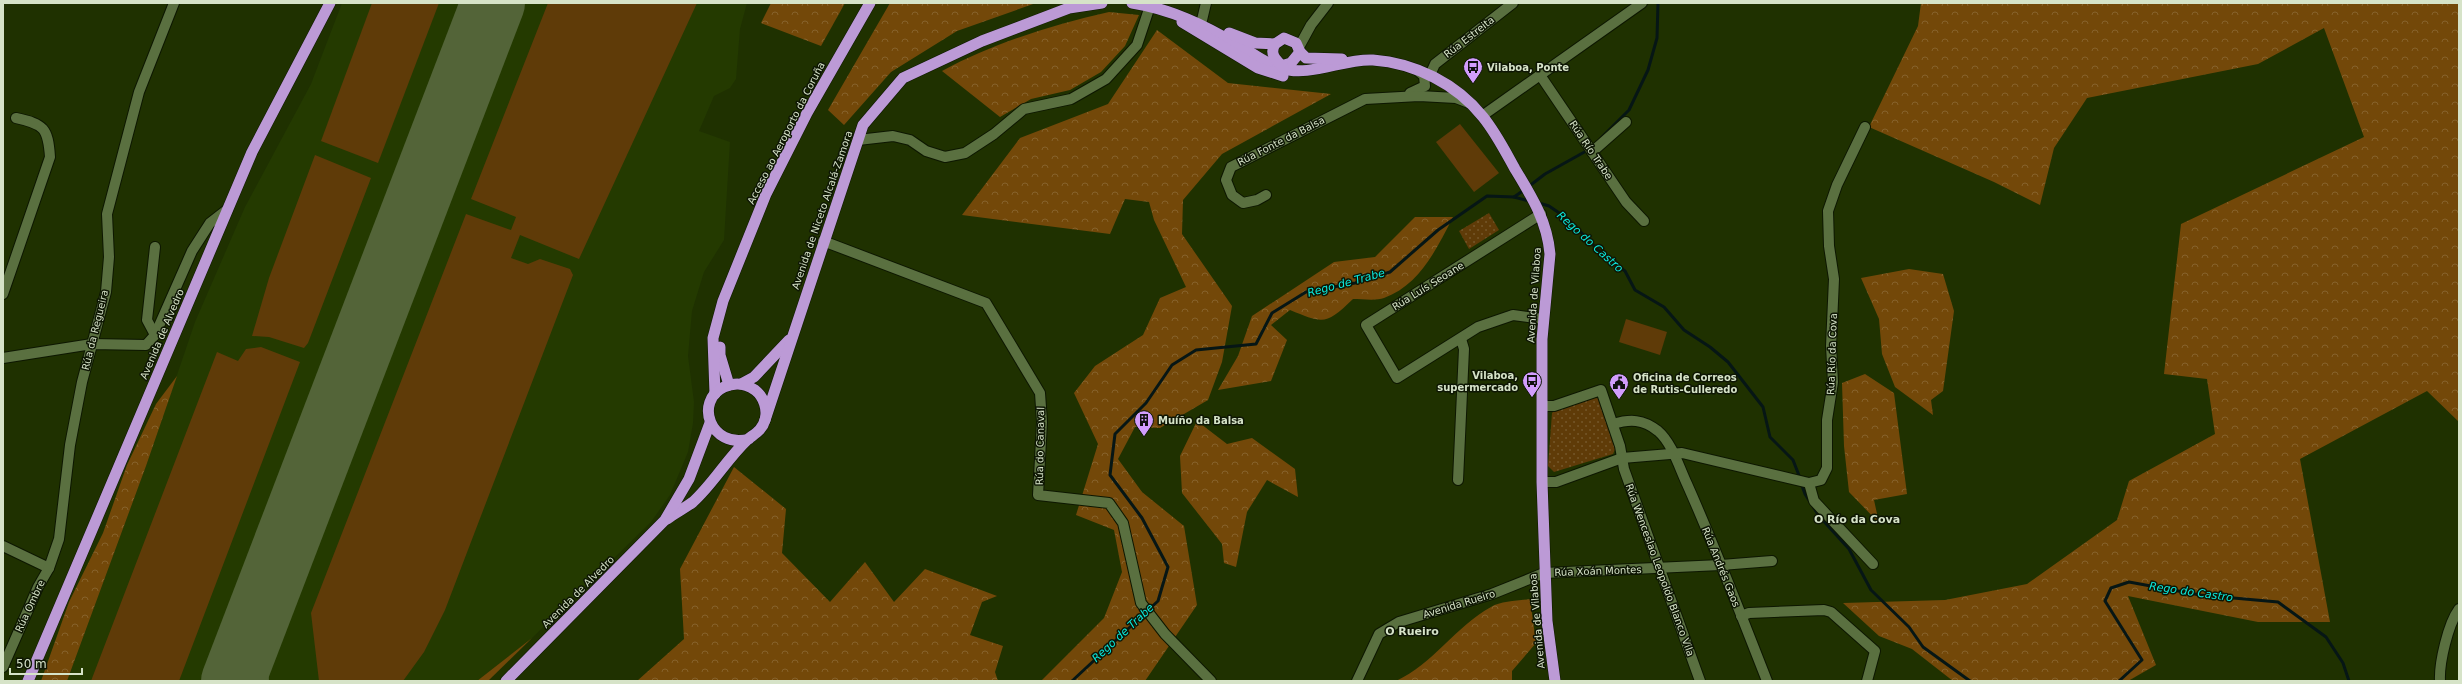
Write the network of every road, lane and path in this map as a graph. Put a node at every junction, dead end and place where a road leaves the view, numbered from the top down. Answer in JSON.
{"nodes":[{"id":1,"x":174,"y":3,"type":"edge"},
{"id":2,"x":330,"y":3,"type":"edge"},
{"id":3,"x":870,"y":3,"type":"edge"},
{"id":4,"x":1102,"y":3,"type":"edge"},
{"id":5,"x":1132,"y":3,"type":"edge"},
{"id":6,"x":1206,"y":3,"type":"edge"},
{"id":7,"x":1328,"y":3,"type":"edge"},
{"id":8,"x":1513,"y":3,"type":"edge"},
{"id":9,"x":1642,"y":3,"type":"edge"},
{"id":10,"x":1155,"y":7,"type":"junction"},
{"id":11,"x":1202,"y":20,"type":"junction"},
{"id":12,"x":1218,"y":43,"type":"junction"},
{"id":13,"x":1275,"y":44,"type":"junction"},
{"id":14,"x":1297,"y":46,"type":"junction"},
{"id":15,"x":1371,"y":60,"type":"junction"},
{"id":16,"x":1282,"y":67,"type":"junction"},
{"id":17,"x":1418,"y":70,"type":"junction"},
{"id":18,"x":1336,"y":72,"type":"junction"},
{"id":19,"x":1430,"y":75,"type":"junction"},
{"id":20,"x":1540,"y":75,"type":"junction"},
{"id":21,"x":1396,"y":96,"type":"junction"},
{"id":22,"x":1472,"y":104,"type":"junction"},
{"id":23,"x":1482,"y":116,"type":"junction"},
{"id":24,"x":16,"y":118,"type":"dead end"},
{"id":25,"x":1626,"y":122,"type":"dead end"},
{"id":26,"x":1865,"y":127,"type":"dead end"},
{"id":27,"x":858,"y":140,"type":"junction"},
{"id":28,"x":1592,"y":152,"type":"junction"},
{"id":29,"x":1266,"y":195,"type":"dead end"},
{"id":30,"x":228,"y":209,"type":"junction"},
{"id":31,"x":1540,"y":211,"type":"junction"},
{"id":32,"x":1644,"y":221,"type":"dead end"},
{"id":33,"x":823,"y":241,"type":"junction"},
{"id":34,"x":155,"y":247,"type":"dead end"},
{"id":35,"x":192,"y":251,"type":"junction"},
{"id":36,"x":207,"y":257,"type":"junction"},
{"id":37,"x":3,"y":294,"type":"edge"},
{"id":38,"x":723,"y":300,"type":"junction"},
{"id":39,"x":1543,"y":319,"type":"junction"},
{"id":40,"x":155,"y":335,"type":"junction"},
{"id":41,"x":792,"y":337,"type":"junction"},
{"id":42,"x":1461,"y":339,"type":"junction"},
{"id":43,"x":92,"y":344,"type":"junction"},
{"id":44,"x":3,"y":358,"type":"edge"},
{"id":45,"x":741,"y":384,"type":"junction"},
{"id":46,"x":729,"y":385,"type":"junction"},
{"id":47,"x":715,"y":394,"type":"junction"},
{"id":48,"x":1543,"y":406,"type":"junction"},
{"id":49,"x":765,"y":420,"type":"junction"},
{"id":50,"x":710,"y":423,"type":"junction"},
{"id":51,"x":1613,"y":424,"type":"junction"},
{"id":52,"x":749,"y":439,"type":"junction"},
{"id":53,"x":1673,"y":454,"type":"junction"},
{"id":54,"x":1622,"y":458,"type":"junction"},
{"id":55,"x":1458,"y":480,"type":"dead end"},
{"id":56,"x":1542,"y":482,"type":"junction"},
{"id":57,"x":1809,"y":483,"type":"junction"},
{"id":58,"x":665,"y":520,"type":"junction"},
{"id":59,"x":3,"y":546,"type":"edge"},
{"id":60,"x":1772,"y":561,"type":"dead end"},
{"id":61,"x":1873,"y":564,"type":"dead end"},
{"id":62,"x":1721,"y":565,"type":"junction"},
{"id":63,"x":49,"y":568,"type":"junction"},
{"id":64,"x":1658,"y":569,"type":"junction"},
{"id":65,"x":1544,"y":573,"type":"junction"},
{"id":66,"x":2459,"y":609,"type":"edge"},
{"id":67,"x":1741,"y":616,"type":"junction"},
{"id":68,"x":3,"y":667,"type":"edge"},
{"id":69,"x":28,"y":681,"type":"edge"},
{"id":70,"x":506,"y":681,"type":"edge"},
{"id":71,"x":1211,"y":681,"type":"edge"},
{"id":72,"x":1357,"y":681,"type":"edge"},
{"id":73,"x":1555,"y":681,"type":"edge"},
{"id":74,"x":1700,"y":681,"type":"edge"},
{"id":75,"x":1767,"y":681,"type":"edge"},
{"id":76,"x":1867,"y":681,"type":"edge"},
{"id":77,"x":2440,"y":681,"type":"edge"}],
"edges":[{"from":1,"to":43,"type":"street","name":"Rúa da Regueira"},
{"from":2,"to":30,"type":"highway","name":"Avenida de Alvedro"},
{"from":3,"to":38,"type":"highway","name":"Acceso ao Aeroporto da Coruña"},
{"from":4,"to":27,"type":"highway","name":"Avenida de Niceto Alcalá-Zamora"},
{"from":5,"to":10,"type":"highway"},
{"from":6,"to":11,"type":"street"},
{"from":7,"to":14,"type":"street"},
{"from":8,"to":19,"type":"street","name":"Rúa Estreita"},
{"from":9,"to":20,"type":"street"},
{"from":10,"to":11,"type":"highway"},
{"from":10,"to":12,"type":"highway"},
{"from":10,"to":16,"type":"highway"},
{"from":10,"to":27,"type":"street"},
{"from":11,"to":13,"type":"highway"},
{"from":12,"to":16,"type":"highway"},
{"from":12,"to":18,"type":"highway"},
{"from":13,"to":14,"type":"highway"},
{"from":13,"to":16,"type":"highway"},
{"from":14,"to":15,"type":"highway"},
{"from":14,"to":16,"type":"highway"},
{"from":15,"to":16,"type":"highway"},
{"from":15,"to":17,"type":"highway"},
{"from":15,"to":18,"type":"highway"},
{"from":16,"to":18,"type":"highway"},
{"from":17,"to":19,"type":"highway"},
{"from":17,"to":21,"type":"street","name":"Rúa Fonte da Balsa"},
{"from":19,"to":22,"type":"highway","name":"Avenida de Vilaboa"},
{"from":20,"to":23,"type":"street"},
{"from":20,"to":28,"type":"street","name":"Rúa Río Trabe"},
{"from":21,"to":22,"type":"street","name":"Rúa Fonte da Balsa"},
{"from":21,"to":29,"type":"street","name":"Rúa Fonte da Balsa"},
{"from":22,"to":23,"type":"highway","name":"Avenida de Vilaboa"},
{"from":23,"to":31,"type":"highway","name":"Avenida de Vilaboa"},
{"from":24,"to":37,"type":"street"},
{"from":25,"to":28,"type":"street"},
{"from":26,"to":57,"type":"street","name":"Rúa Río da Cova"},
{"from":27,"to":33,"type":"highway","name":"Avenida de Niceto Alcalá-Zamora"},
{"from":28,"to":32,"type":"street","name":"Rúa Río Trabe"},
{"from":30,"to":35,"type":"street"},
{"from":30,"to":36,"type":"highway","name":"Avenida de Alvedro"},
{"from":31,"to":39,"type":"highway","name":"Avenida de Vilaboa"},
{"from":31,"to":42,"type":"street","name":"Rúa Luís Seoane"},
{"from":33,"to":41,"type":"highway","name":"Avenida de Niceto Alcalá-Zamora"},
{"from":33,"to":71,"type":"street","name":"Rúa do Canaval"},
{"from":34,"to":40,"type":"street"},
{"from":35,"to":36,"type":"street"},
{"from":35,"to":40,"type":"street"},
{"from":36,"to":69,"type":"highway","name":"Avenida de Alvedro"},
{"from":38,"to":46,"type":"highway","name":"Acceso ao Aeroporto da Coruña"},
{"from":38,"to":47,"type":"highway","name":"Acceso ao Aeroporto da Coruña"},
{"from":39,"to":42,"type":"street"},
{"from":39,"to":48,"type":"highway","name":"Avenida de Vilaboa"},
{"from":40,"to":43,"type":"street"},
{"from":41,"to":45,"type":"highway","name":"Avenida de Niceto Alcalá-Zamora"},
{"from":41,"to":49,"type":"highway","name":"Avenida de Niceto Alcalá-Zamora"},
{"from":42,"to":55,"type":"street"},
{"from":43,"to":44,"type":"street"},
{"from":43,"to":63,"type":"street","name":"Rúa da Regueira"},
{"from":45,"to":46,"type":"highway"},
{"from":45,"to":49,"type":"highway"},
{"from":46,"to":47,"type":"highway"},
{"from":47,"to":50,"type":"highway"},
{"from":48,"to":51,"type":"street","name":"Rúa Wenceslao Leopoldo Blanco Vila"},
{"from":48,"to":56,"type":"highway","name":"Avenida de Vilaboa"},
{"from":49,"to":52,"type":"highway"},
{"from":50,"to":52,"type":"highway"},
{"from":50,"to":58,"type":"highway","name":"Avenida de Alvedro"},
{"from":51,"to":53,"type":"street","name":"Rúa Andrés Gaos"},
{"from":51,"to":54,"type":"street","name":"Rúa Wenceslao Leopoldo Blanco Vila"},
{"from":52,"to":58,"type":"highway","name":"Avenida de Alvedro"},
{"from":53,"to":54,"type":"street"},
{"from":53,"to":57,"type":"street"},
{"from":53,"to":62,"type":"street","name":"Rúa Andrés Gaos"},
{"from":54,"to":56,"type":"street"},
{"from":54,"to":64,"type":"street","name":"Rúa Wenceslao Leopoldo Blanco Vila"},
{"from":56,"to":65,"type":"highway","name":"Avenida de Vilaboa"},
{"from":57,"to":61,"type":"street"},
{"from":58,"to":70,"type":"highway","name":"Avenida de Alvedro"},
{"from":59,"to":63,"type":"street"},
{"from":60,"to":62,"type":"street","name":"Rúa Xoán Montes"},
{"from":62,"to":64,"type":"street","name":"Rúa Xoán Montes"},
{"from":62,"to":67,"type":"street","name":"Rúa Andrés Gaos"},
{"from":63,"to":68,"type":"street","name":"Rúa Ombre"},
{"from":64,"to":65,"type":"street","name":"Rúa Xoán Montes"},
{"from":64,"to":74,"type":"street","name":"Rúa Wenceslao Leopoldo Blanco Vila"},
{"from":65,"to":72,"type":"street","name":"Avenida Rueiro"},
{"from":65,"to":73,"type":"highway","name":"Avenida de Vilaboa"},
{"from":66,"to":77,"type":"street"},
{"from":67,"to":75,"type":"street","name":"Rúa Andrés Gaos"},
{"from":67,"to":76,"type":"street"}]}
